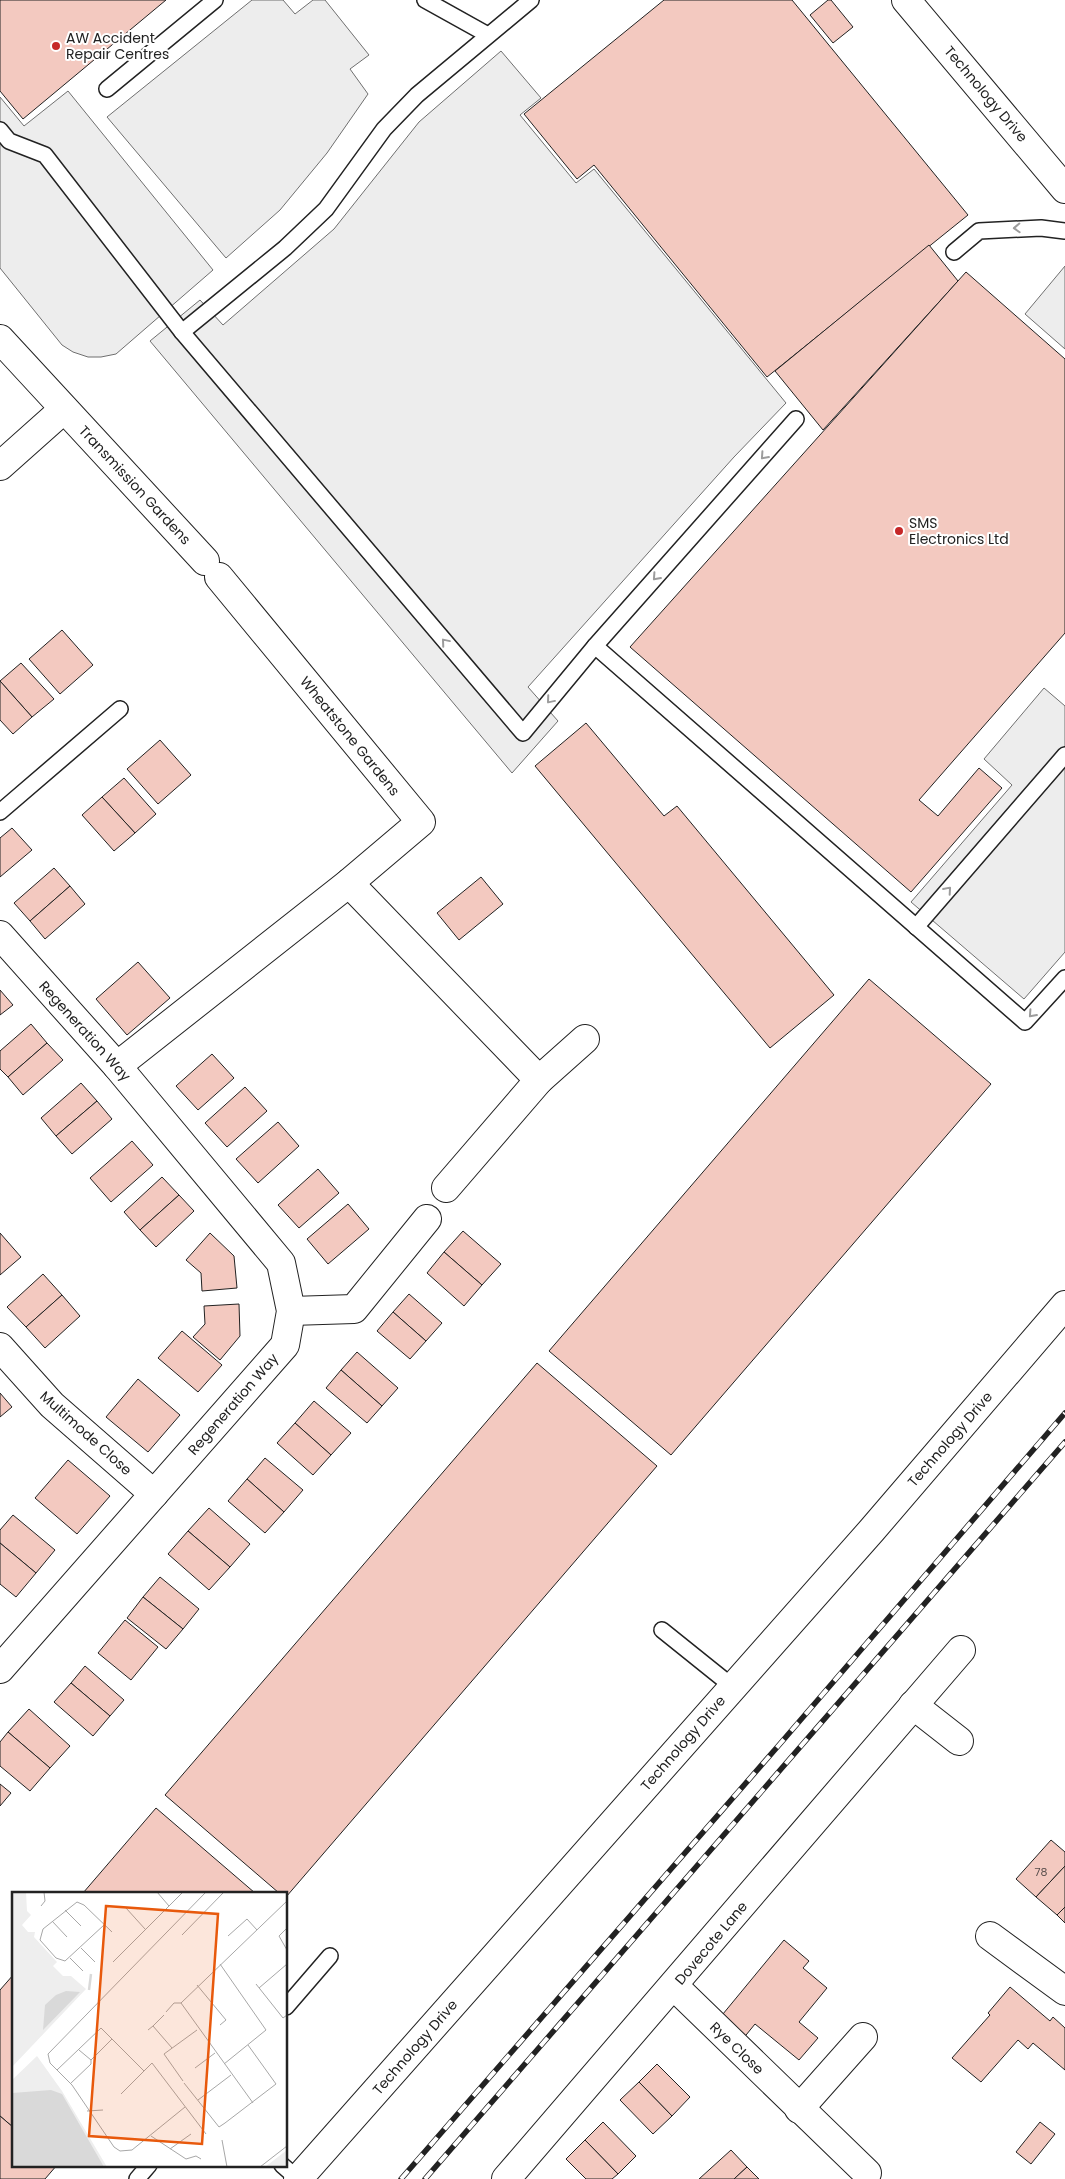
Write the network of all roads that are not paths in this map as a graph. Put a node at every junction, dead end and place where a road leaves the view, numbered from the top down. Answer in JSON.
{"nodes":[{"id":1,"x":214,"y":0,"type":"edge"},
{"id":2,"x":425,"y":0,"type":"edge"},
{"id":3,"x":531,"y":0,"type":"edge"},
{"id":4,"x":906,"y":0,"type":"edge"},
{"id":5,"x":488,"y":35,"type":"junction"},
{"id":6,"x":106,"y":89,"type":"dead end"},
{"id":7,"x":0,"y":130,"type":"edge"},
{"id":8,"x":1065,"y":189,"type":"edge"},
{"id":9,"x":1065,"y":232,"type":"edge"},
{"id":10,"x":954,"y":252,"type":"dead end"},
{"id":11,"x":182,"y":332,"type":"junction"},
{"id":12,"x":0,"y":339,"type":"edge"},
{"id":13,"x":64,"y":409,"type":"junction"},
{"id":14,"x":796,"y":419,"type":"dead end"},
{"id":15,"x":0,"y":466,"type":"edge"},
{"id":16,"x":212,"y":569,"type":"joint"},
{"id":17,"x":595,"y":646,"type":"junction"},
{"id":18,"x":120,"y":709,"type":"dead end"},
{"id":19,"x":1065,"y":755,"type":"edge"},
{"id":20,"x":0,"y":812,"type":"edge"},
{"id":21,"x":350,"y":883,"type":"junction"},
{"id":22,"x":916,"y":927,"type":"junction"},
{"id":23,"x":0,"y":935,"type":"edge"},
{"id":24,"x":1065,"y":978,"type":"edge"},
{"id":25,"x":584,"y":1039,"type":"dead end"},
{"id":26,"x":117,"y":1066,"type":"junction"},
{"id":27,"x":539,"y":1080,"type":"junction"},
{"id":28,"x":446,"y":1188,"type":"dead end"},
{"id":29,"x":426,"y":1219,"type":"dead end"},
{"id":30,"x":1065,"y":1305,"type":"edge"},
{"id":31,"x":292,"y":1311,"type":"junction"},
{"id":32,"x":0,"y":1347,"type":"edge"},
{"id":33,"x":154,"y":1494,"type":"junction"},
{"id":34,"x":662,"y":1630,"type":"dead end"},
{"id":35,"x":961,"y":1650,"type":"dead end"},
{"id":36,"x":0,"y":1669,"type":"edge"},
{"id":37,"x":733,"y":1687,"type":"junction"},
{"id":38,"x":913,"y":1705,"type":"junction"},
{"id":39,"x":959,"y":1742,"type":"dead end"},
{"id":40,"x":990,"y":1936,"type":"dead end"},
{"id":41,"x":330,"y":1956,"type":"dead end"},
{"id":42,"x":674,"y":1986,"type":"junction"},
{"id":43,"x":1065,"y":1991,"type":"edge"},
{"id":44,"x":288,"y":2005,"type":"edge"},
{"id":45,"x":863,"y":2037,"type":"dead end"},
{"id":46,"x":800,"y":2109,"type":"junction"},
{"id":47,"x":148,"y":2166,"type":"edge"},
{"id":48,"x":283,"y":2166,"type":"edge"},
{"id":49,"x":867,"y":2173,"type":"dead end"},
{"id":50,"x":137,"y":2179,"type":"edge"},
{"id":51,"x":298,"y":2179,"type":"edge"},
{"id":52,"x":506,"y":2179,"type":"edge"}],
"edges":[{"from":1,"to":6,"type":"lane"},
{"from":2,"to":5,"type":"lane"},
{"from":3,"to":5,"type":"lane"},
{"from":4,"to":8,"type":"street","name":"Technology Drive"},
{"from":5,"to":11,"type":"lane"},
{"from":7,"to":11,"type":"lane"},
{"from":9,"to":10,"type":"lane","one_way":true},
{"from":17,"to":11,"type":"lane","one_way":true},
{"from":12,"to":13,"type":"street","name":"Transmission Gardens"},
{"from":13,"to":15,"type":"street"},
{"from":13,"to":16,"type":"street","name":"Transmission Gardens"},
{"from":14,"to":17,"type":"lane","one_way":true},
{"from":16,"to":21,"type":"street","name":"Wheatstone Gardens"},
{"from":17,"to":22,"type":"lane"},
{"from":18,"to":20,"type":"lane"},
{"from":22,"to":19,"type":"lane","one_way":true},
{"from":21,"to":26,"type":"street","name":"Wheatstone Gardens"},
{"from":21,"to":27,"type":"street"},
{"from":24,"to":22,"type":"lane","one_way":true},
{"from":23,"to":26,"type":"street","name":"Regeneration Way"},
{"from":25,"to":27,"type":"street"},
{"from":26,"to":31,"type":"street","name":"Regeneration Way"},
{"from":27,"to":28,"type":"street"},
{"from":29,"to":31,"type":"street"},
{"from":30,"to":37,"type":"street","name":"Technology Drive"},
{"from":31,"to":33,"type":"street","name":"Regeneration Way"},
{"from":32,"to":33,"type":"street","name":"Multimode Close"},
{"from":33,"to":36,"type":"street","name":"Regeneration Way"},
{"from":34,"to":37,"type":"lane"},
{"from":35,"to":38,"type":"street","name":"Dovecote Lane"},
{"from":37,"to":51,"type":"street","name":"Technology Drive"},
{"from":38,"to":39,"type":"street"},
{"from":38,"to":42,"type":"street","name":"Dovecote Lane"},
{"from":40,"to":43,"type":"street"},
{"from":41,"to":44,"type":"lane"},
{"from":42,"to":46,"type":"street","name":"Rye Close"},
{"from":42,"to":52,"type":"street","name":"Dovecote Lane"},
{"from":45,"to":46,"type":"street"},
{"from":46,"to":49,"type":"street","name":"Rye Close"},
{"from":47,"to":50,"type":"lane"},
{"from":48,"to":51,"type":"lane"}]}
